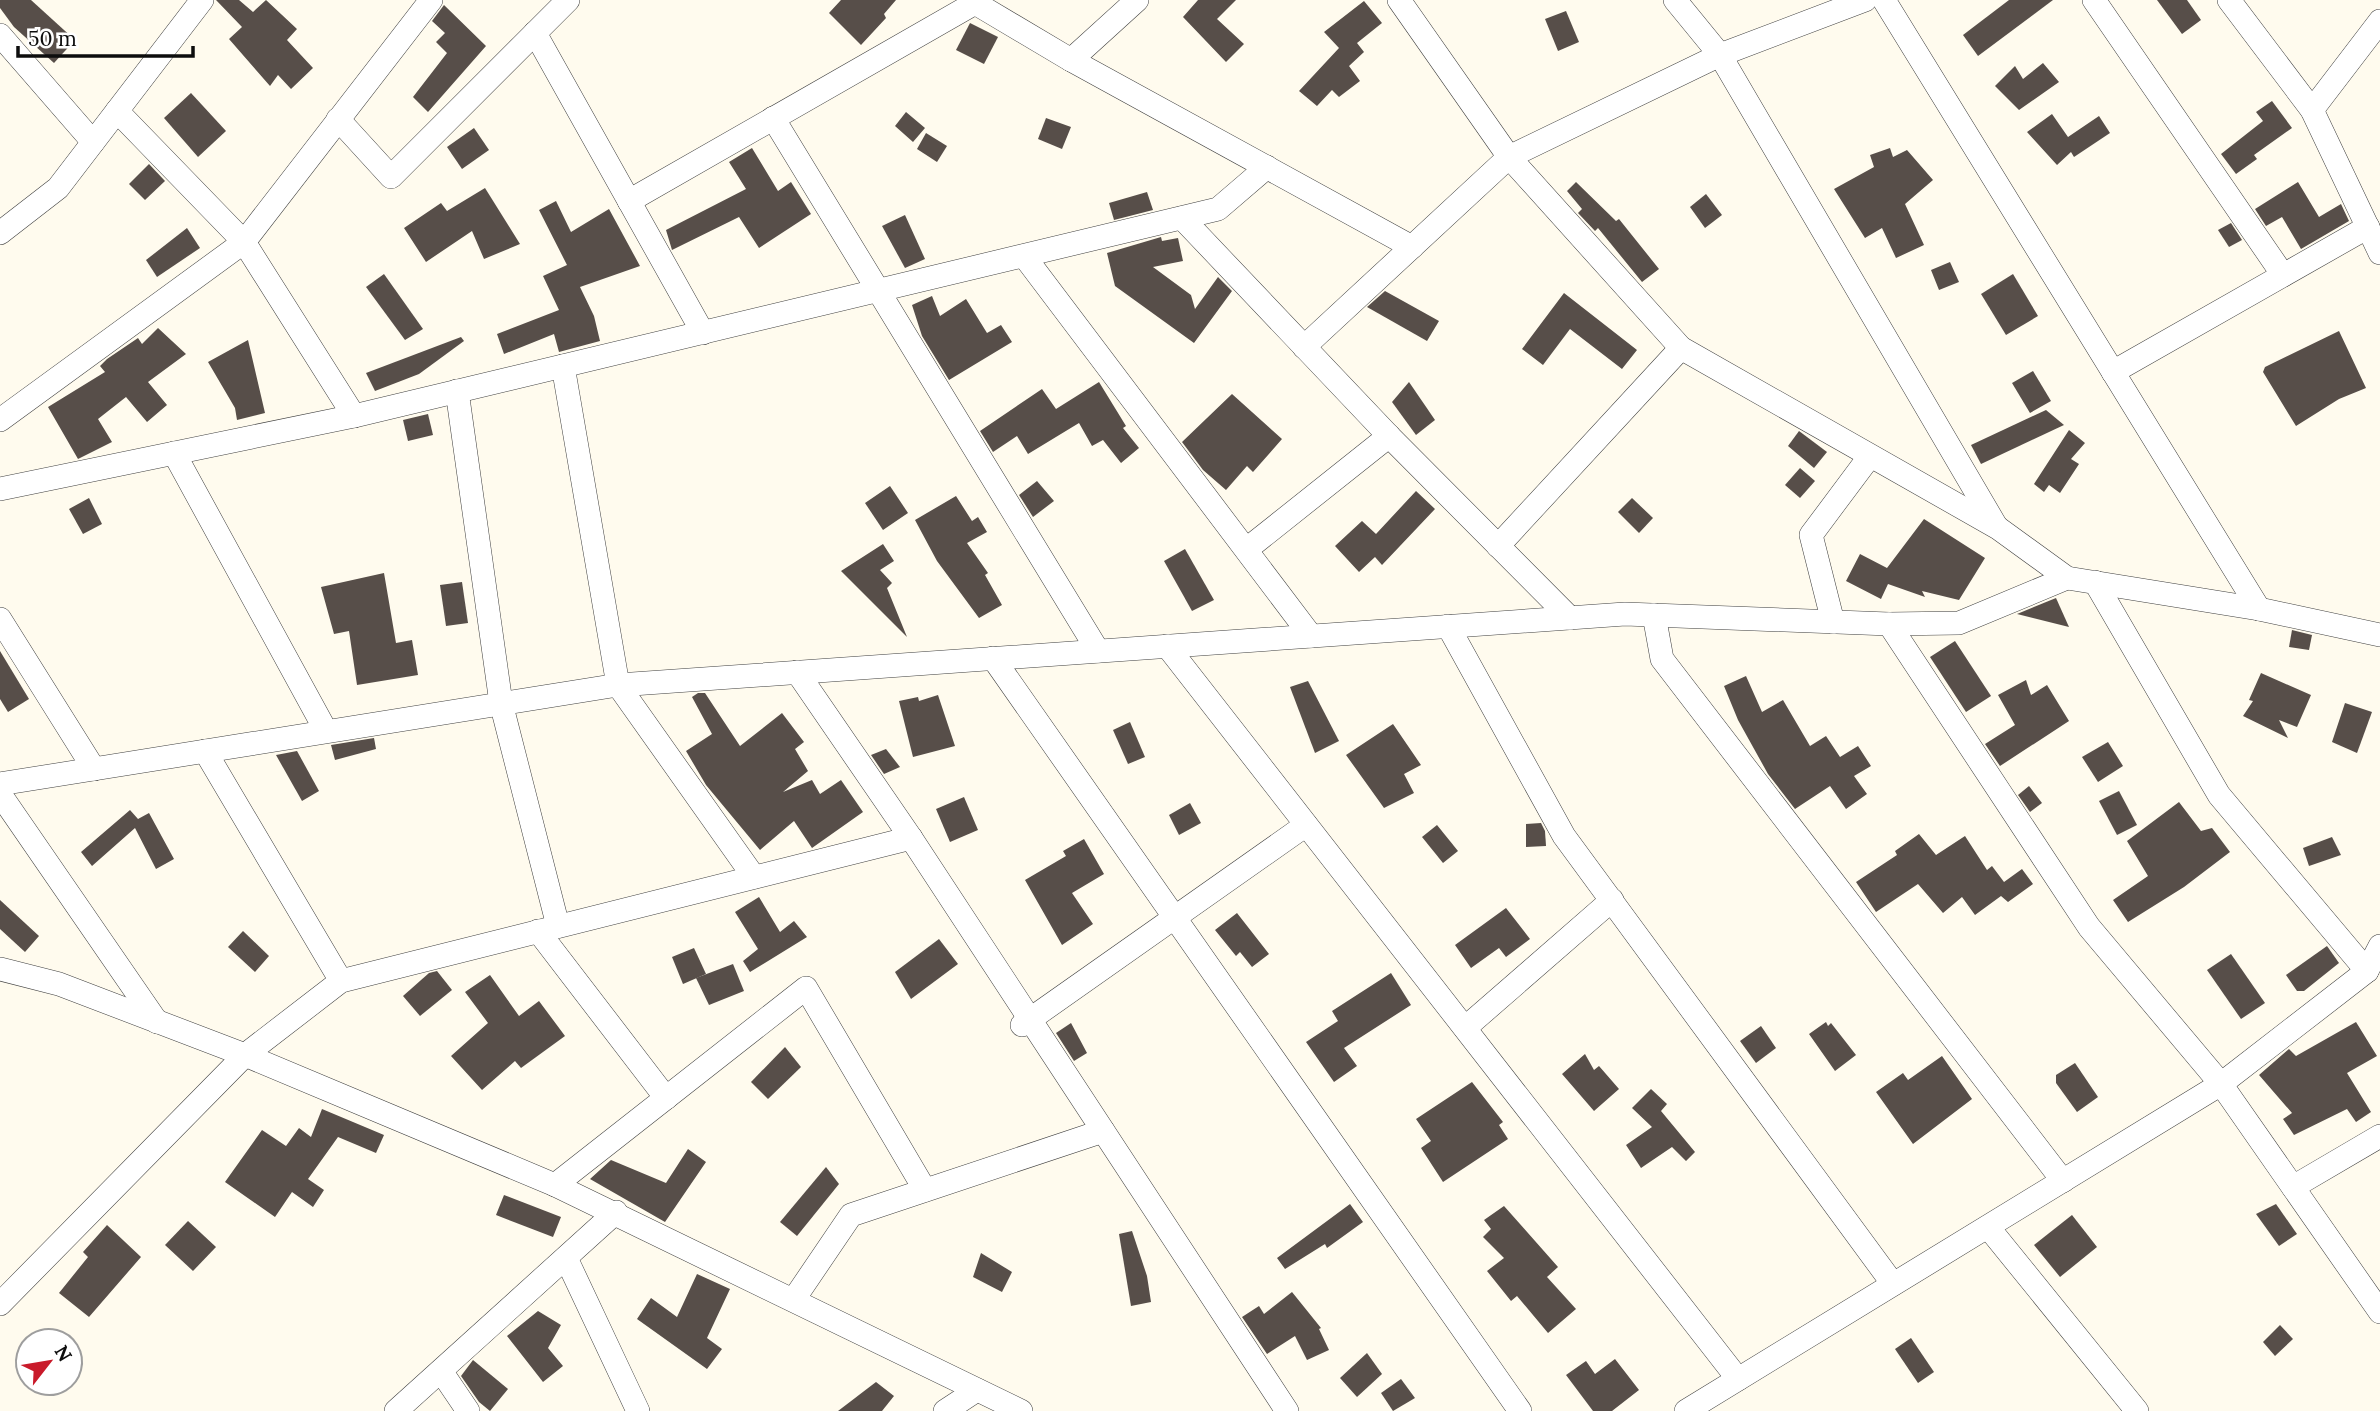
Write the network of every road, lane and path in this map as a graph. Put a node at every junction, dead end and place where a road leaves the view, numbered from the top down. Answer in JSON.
{"nodes":[{"id":1,"x":202,"y":0,"type":"edge"},
{"id":2,"x":431,"y":0,"type":"edge"},
{"id":3,"x":568,"y":0,"type":"edge"},
{"id":4,"x":1137,"y":0,"type":"edge"},
{"id":5,"x":1399,"y":0,"type":"edge"},
{"id":6,"x":1675,"y":0,"type":"edge"},
{"id":7,"x":1865,"y":0,"type":"edge"},
{"id":8,"x":1884,"y":0,"type":"edge"},
{"id":9,"x":2094,"y":0,"type":"edge"},
{"id":10,"x":2229,"y":0,"type":"edge"},
{"id":11,"x":972,"y":2,"type":"edge"},
{"id":12,"x":2380,"y":21,"type":"edge"},
{"id":13,"x":535,"y":33,"type":"junction"},
{"id":14,"x":0,"y":35,"type":"edge"},
{"id":15,"x":1720,"y":55,"type":"junction"},
{"id":16,"x":1071,"y":61,"type":"junction"},
{"id":17,"x":2312,"y":110,"type":"junction"},
{"id":18,"x":117,"y":111,"type":"junction"},
{"id":19,"x":773,"y":118,"type":"junction"},
{"id":20,"x":338,"y":119,"type":"junction"},
{"id":21,"x":93,"y":142,"type":"junction"},
{"id":22,"x":1509,"y":157,"type":"junction"},
{"id":23,"x":1267,"y":167,"type":"junction"},
{"id":24,"x":629,"y":201,"type":"junction"},
{"id":25,"x":1182,"y":218,"type":"junction"},
{"id":26,"x":2368,"y":227,"type":"junction"},
{"id":27,"x":0,"y":233,"type":"edge"},
{"id":28,"x":244,"y":242,"type":"junction"},
{"id":29,"x":1412,"y":247,"type":"junction"},
{"id":30,"x":2380,"y":253,"type":"edge"},
{"id":31,"x":1024,"y":256,"type":"junction"},
{"id":32,"x":2283,"y":275,"type":"junction"},
{"id":33,"x":878,"y":291,"type":"junction"},
{"id":34,"x":703,"y":332,"type":"junction"},
{"id":35,"x":1304,"y":346,"type":"junction"},
{"id":36,"x":1681,"y":348,"type":"junction"},
{"id":37,"x":563,"y":366,"type":"junction"},
{"id":38,"x":2113,"y":372,"type":"junction"},
{"id":39,"x":457,"y":391,"type":"junction"},
{"id":40,"x":354,"y":416,"type":"junction"},
{"id":41,"x":0,"y":420,"type":"edge"},
{"id":42,"x":1390,"y":436,"type":"junction"},
{"id":43,"x":174,"y":453,"type":"junction"},
{"id":44,"x":1870,"y":456,"type":"junction"},
{"id":45,"x":0,"y":489,"type":"edge"},
{"id":46,"x":1998,"y":528,"type":"junction"},
{"id":47,"x":1498,"y":546,"type":"junction"},
{"id":48,"x":1247,"y":549,"type":"junction"},
{"id":49,"x":2067,"y":578,"type":"junction"},
{"id":50,"x":2095,"y":582,"type":"junction"},
{"id":51,"x":2259,"y":609,"type":"junction"},
{"id":52,"x":1654,"y":615,"type":"junction"},
{"id":53,"x":1570,"y":618,"type":"junction"},
{"id":54,"x":0,"y":619,"type":"edge"},
{"id":55,"x":1833,"y":622,"type":"junction"},
{"id":56,"x":1889,"y":624,"type":"junction"},
{"id":57,"x":1448,"y":626,"type":"junction"},
{"id":58,"x":2380,"y":635,"type":"edge"},
{"id":59,"x":1311,"y":636,"type":"junction"},
{"id":60,"x":1167,"y":646,"type":"junction"},
{"id":61,"x":1098,"y":651,"type":"junction"},
{"id":62,"x":993,"y":658,"type":"junction"},
{"id":63,"x":797,"y":672,"type":"junction"},
{"id":64,"x":618,"y":685,"type":"junction"},
{"id":65,"x":501,"y":703,"type":"junction"},
{"id":66,"x":326,"y":731,"type":"junction"},
{"id":67,"x":205,"y":751,"type":"junction"},
{"id":68,"x":94,"y":769,"type":"junction"},
{"id":69,"x":0,"y":784,"type":"edge"},
{"id":70,"x":0,"y":794,"type":"edge"},
{"id":71,"x":1307,"y":825,"type":"junction"},
{"id":72,"x":911,"y":838,"type":"junction"},
{"id":73,"x":754,"y":877,"type":"junction"},
{"id":74,"x":1612,"y":901,"type":"junction"},
{"id":75,"x":1174,"y":918,"type":"junction"},
{"id":76,"x":548,"y":929,"type":"junction"},
{"id":77,"x":2380,"y":946,"type":"edge"},
{"id":78,"x":0,"y":969,"type":"edge"},
{"id":79,"x":2367,"y":971,"type":"junction"},
{"id":80,"x":341,"y":981,"type":"junction"},
{"id":81,"x":157,"y":1022,"type":"junction"},
{"id":82,"x":1026,"y":1022,"type":"junction"},
{"id":83,"x":1465,"y":1028,"type":"junction"},
{"id":84,"x":245,"y":1055,"type":"junction"},
{"id":85,"x":2221,"y":1084,"type":"junction"},
{"id":86,"x":666,"y":1098,"type":"junction"},
{"id":87,"x":1103,"y":1131,"type":"junction"},
{"id":88,"x":2380,"y":1136,"type":"edge"},
{"id":89,"x":2063,"y":1181,"type":"junction"},
{"id":90,"x":555,"y":1185,"type":"junction"},
{"id":91,"x":2293,"y":1187,"type":"junction"},
{"id":92,"x":925,"y":1190,"type":"junction"},
{"id":93,"x":617,"y":1212,"type":"junction"},
{"id":94,"x":1988,"y":1227,"type":"junction"},
{"id":95,"x":566,"y":1258,"type":"junction"},
{"id":96,"x":1893,"y":1284,"type":"junction"},
{"id":97,"x":794,"y":1299,"type":"junction"},
{"id":98,"x":0,"y":1304,"type":"edge"},
{"id":99,"x":2380,"y":1312,"type":"edge"},
{"id":100,"x":441,"y":1371,"type":"junction"},
{"id":101,"x":1738,"y":1379,"type":"junction"},
{"id":102,"x":978,"y":1390,"type":"junction"},
{"id":103,"x":396,"y":1411,"type":"edge"},
{"id":104,"x":468,"y":1411,"type":"edge"},
{"id":105,"x":638,"y":1411,"type":"edge"},
{"id":106,"x":945,"y":1411,"type":"edge"},
{"id":107,"x":1021,"y":1411,"type":"edge"},
{"id":108,"x":1287,"y":1411,"type":"edge"},
{"id":109,"x":1520,"y":1411,"type":"edge"},
{"id":110,"x":1686,"y":1411,"type":"edge"},
{"id":111,"x":2137,"y":1411,"type":"edge"}],
"edges":[{"from":1,"to":18,"type":"street"},
{"from":2,"to":20,"type":"street"},
{"from":3,"to":13,"type":"street"},
{"from":4,"to":16,"type":"street"},
{"from":5,"to":22,"type":"street"},
{"from":6,"to":15,"type":"street"},
{"from":7,"to":15,"type":"street"},
{"from":8,"to":38,"type":"street"},
{"from":9,"to":32,"type":"street"},
{"from":10,"to":17,"type":"street"},
{"from":11,"to":16,"type":"street"},
{"from":11,"to":19,"type":"street"},
{"from":12,"to":17,"type":"street"},
{"from":13,"to":20,"type":"street"},
{"from":13,"to":24,"type":"street"},
{"from":14,"to":21,"type":"street"},
{"from":15,"to":22,"type":"street"},
{"from":15,"to":46,"type":"street"},
{"from":16,"to":23,"type":"street"},
{"from":17,"to":26,"type":"street"},
{"from":18,"to":21,"type":"street"},
{"from":18,"to":28,"type":"street"},
{"from":19,"to":24,"type":"street"},
{"from":19,"to":33,"type":"street"},
{"from":20,"to":28,"type":"street"},
{"from":21,"to":27,"type":"street"},
{"from":22,"to":29,"type":"street"},
{"from":22,"to":36,"type":"street"},
{"from":23,"to":25,"type":"street"},
{"from":23,"to":29,"type":"street"},
{"from":24,"to":34,"type":"street"},
{"from":25,"to":31,"type":"street"},
{"from":25,"to":35,"type":"street"},
{"from":26,"to":30,"type":"street"},
{"from":26,"to":32,"type":"street"},
{"from":28,"to":40,"type":"street"},
{"from":28,"to":41,"type":"street"},
{"from":29,"to":35,"type":"street"},
{"from":31,"to":33,"type":"street"},
{"from":31,"to":48,"type":"street"},
{"from":32,"to":38,"type":"street"},
{"from":33,"to":34,"type":"street"},
{"from":33,"to":61,"type":"street"},
{"from":34,"to":37,"type":"street"},
{"from":35,"to":42,"type":"street"},
{"from":36,"to":44,"type":"street"},
{"from":36,"to":47,"type":"street"},
{"from":37,"to":39,"type":"street"},
{"from":37,"to":64,"type":"street"},
{"from":38,"to":51,"type":"street"},
{"from":39,"to":40,"type":"street"},
{"from":39,"to":65,"type":"street"},
{"from":40,"to":43,"type":"street"},
{"from":42,"to":47,"type":"street"},
{"from":42,"to":48,"type":"street"},
{"from":43,"to":45,"type":"street"},
{"from":43,"to":66,"type":"street"},
{"from":44,"to":46,"type":"street"},
{"from":44,"to":55,"type":"street"},
{"from":46,"to":49,"type":"street"},
{"from":47,"to":53,"type":"street"},
{"from":48,"to":59,"type":"street"},
{"from":49,"to":50,"type":"street"},
{"from":49,"to":56,"type":"street"},
{"from":50,"to":51,"type":"street"},
{"from":50,"to":79,"type":"street"},
{"from":51,"to":58,"type":"street"},
{"from":52,"to":53,"type":"street"},
{"from":52,"to":55,"type":"street"},
{"from":52,"to":89,"type":"street"},
{"from":53,"to":57,"type":"street"},
{"from":54,"to":68,"type":"street"},
{"from":55,"to":56,"type":"street"},
{"from":56,"to":85,"type":"street"},
{"from":57,"to":59,"type":"street"},
{"from":57,"to":74,"type":"street"},
{"from":59,"to":60,"type":"street"},
{"from":60,"to":61,"type":"street"},
{"from":60,"to":71,"type":"street"},
{"from":61,"to":62,"type":"street"},
{"from":62,"to":63,"type":"street"},
{"from":62,"to":75,"type":"street"},
{"from":63,"to":64,"type":"street"},
{"from":63,"to":72,"type":"street"},
{"from":64,"to":65,"type":"street"},
{"from":64,"to":73,"type":"street"},
{"from":65,"to":66,"type":"street"},
{"from":65,"to":76,"type":"street"},
{"from":66,"to":67,"type":"street"},
{"from":67,"to":68,"type":"street"},
{"from":67,"to":80,"type":"street"},
{"from":68,"to":69,"type":"street"},
{"from":70,"to":81,"type":"street"},
{"from":71,"to":75,"type":"street"},
{"from":71,"to":83,"type":"street"},
{"from":72,"to":73,"type":"street"},
{"from":72,"to":82,"type":"street"},
{"from":73,"to":76,"type":"street"},
{"from":74,"to":83,"type":"street"},
{"from":74,"to":96,"type":"street"},
{"from":75,"to":82,"type":"street"},
{"from":75,"to":109,"type":"street"},
{"from":76,"to":80,"type":"street"},
{"from":76,"to":86,"type":"street"},
{"from":77,"to":79,"type":"street"},
{"from":78,"to":81,"type":"street"},
{"from":79,"to":85,"type":"street"},
{"from":80,"to":84,"type":"street"},
{"from":81,"to":84,"type":"street"},
{"from":82,"to":87,"type":"street"},
{"from":83,"to":101,"type":"street"},
{"from":84,"to":90,"type":"street"},
{"from":84,"to":98,"type":"street"},
{"from":85,"to":89,"type":"street"},
{"from":85,"to":91,"type":"street"},
{"from":86,"to":90,"type":"street"},
{"from":86,"to":92,"type":"street"},
{"from":87,"to":92,"type":"street"},
{"from":87,"to":108,"type":"street"},
{"from":88,"to":91,"type":"street"},
{"from":89,"to":94,"type":"street"},
{"from":90,"to":93,"type":"street"},
{"from":91,"to":99,"type":"street"},
{"from":92,"to":97,"type":"street"},
{"from":93,"to":95,"type":"street"},
{"from":93,"to":97,"type":"street"},
{"from":94,"to":96,"type":"street"},
{"from":94,"to":111,"type":"street"},
{"from":95,"to":100,"type":"street"},
{"from":95,"to":105,"type":"street"},
{"from":96,"to":101,"type":"street"},
{"from":97,"to":102,"type":"street"},
{"from":100,"to":103,"type":"street"},
{"from":100,"to":104,"type":"street"},
{"from":101,"to":110,"type":"street"},
{"from":102,"to":106,"type":"street"},
{"from":102,"to":107,"type":"street"}]}
